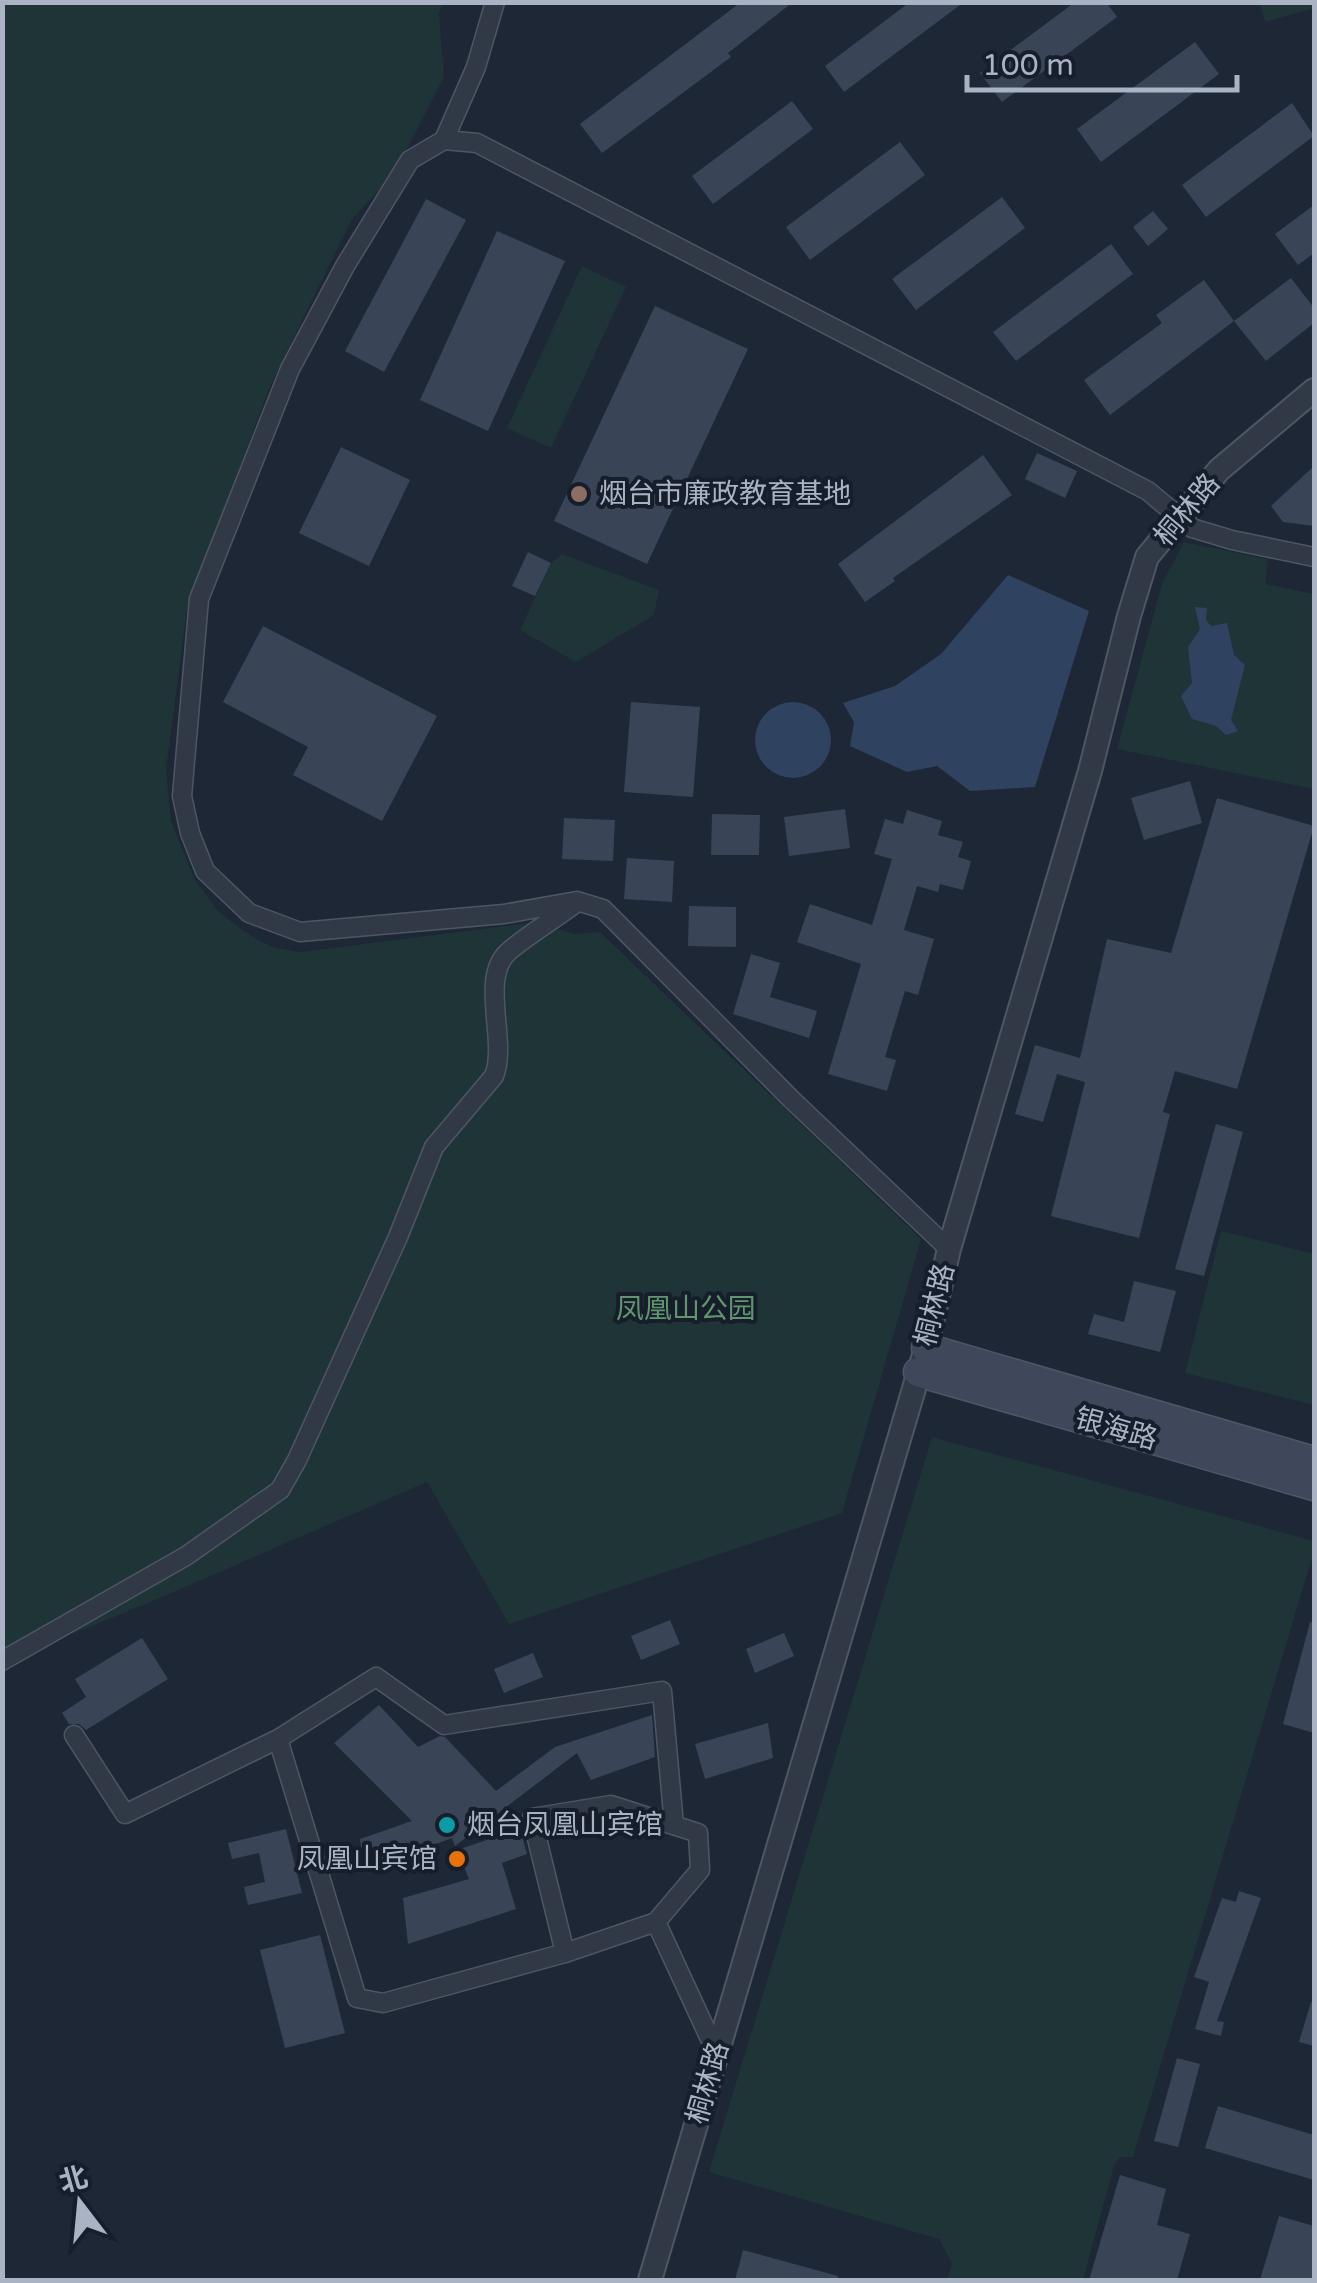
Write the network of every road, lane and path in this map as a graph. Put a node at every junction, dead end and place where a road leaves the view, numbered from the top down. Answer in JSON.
{"nodes":[{"id":1,"x":494,"y":2,"type":"edge"},
{"id":2,"x":444,"y":140,"type":"junction"},
{"id":3,"x":1314,"y":390,"type":"edge"},
{"id":4,"x":1177,"y":517,"type":"junction"},
{"id":5,"x":1314,"y":558,"type":"edge"},
{"id":6,"x":577,"y":902,"type":"junction"},
{"id":7,"x":949,"y":1249,"type":"junction"},
{"id":8,"x":922,"y":1360,"type":"junction"},
{"id":9,"x":1314,"y":1462,"type":"edge"},
{"id":10,"x":1314,"y":1486,"type":"edge"},
{"id":11,"x":2,"y":1661,"type":"edge"},
{"id":12,"x":74,"y":1735,"type":"dead end"},
{"id":13,"x":278,"y":1739,"type":"junction"},
{"id":14,"x":674,"y":1825,"type":"junction"},
{"id":15,"x":656,"y":1922,"type":"junction"},
{"id":16,"x":565,"y":1953,"type":"junction"},
{"id":17,"x":717,"y":2054,"type":"junction"},
{"id":18,"x":650,"y":2280,"type":"edge"}],
"edges":[{"from":1,"to":2,"type":"street"},
{"from":2,"to":4,"type":"street"},
{"from":2,"to":6,"type":"street"},
{"from":3,"to":4,"type":"street","name":"桐林路"},
{"from":4,"to":5,"type":"street"},
{"from":4,"to":7,"type":"street","name":"桐林路"},
{"from":6,"to":7,"type":"street"},
{"from":6,"to":11,"type":"street"},
{"from":7,"to":8,"type":"street","name":"桐林路"},
{"from":8,"to":9,"type":"main road","name":"银海路"},
{"from":8,"to":10,"type":"main road","name":"银海路"},
{"from":8,"to":17,"type":"street","name":"桐林路"},
{"from":12,"to":13,"type":"street"},
{"from":13,"to":14,"type":"street"},
{"from":13,"to":16,"type":"street"},
{"from":14,"to":15,"type":"street"},
{"from":14,"to":16,"type":"street"},
{"from":15,"to":16,"type":"street"},
{"from":15,"to":17,"type":"street"},
{"from":17,"to":18,"type":"street","name":"桐林路"}]}
